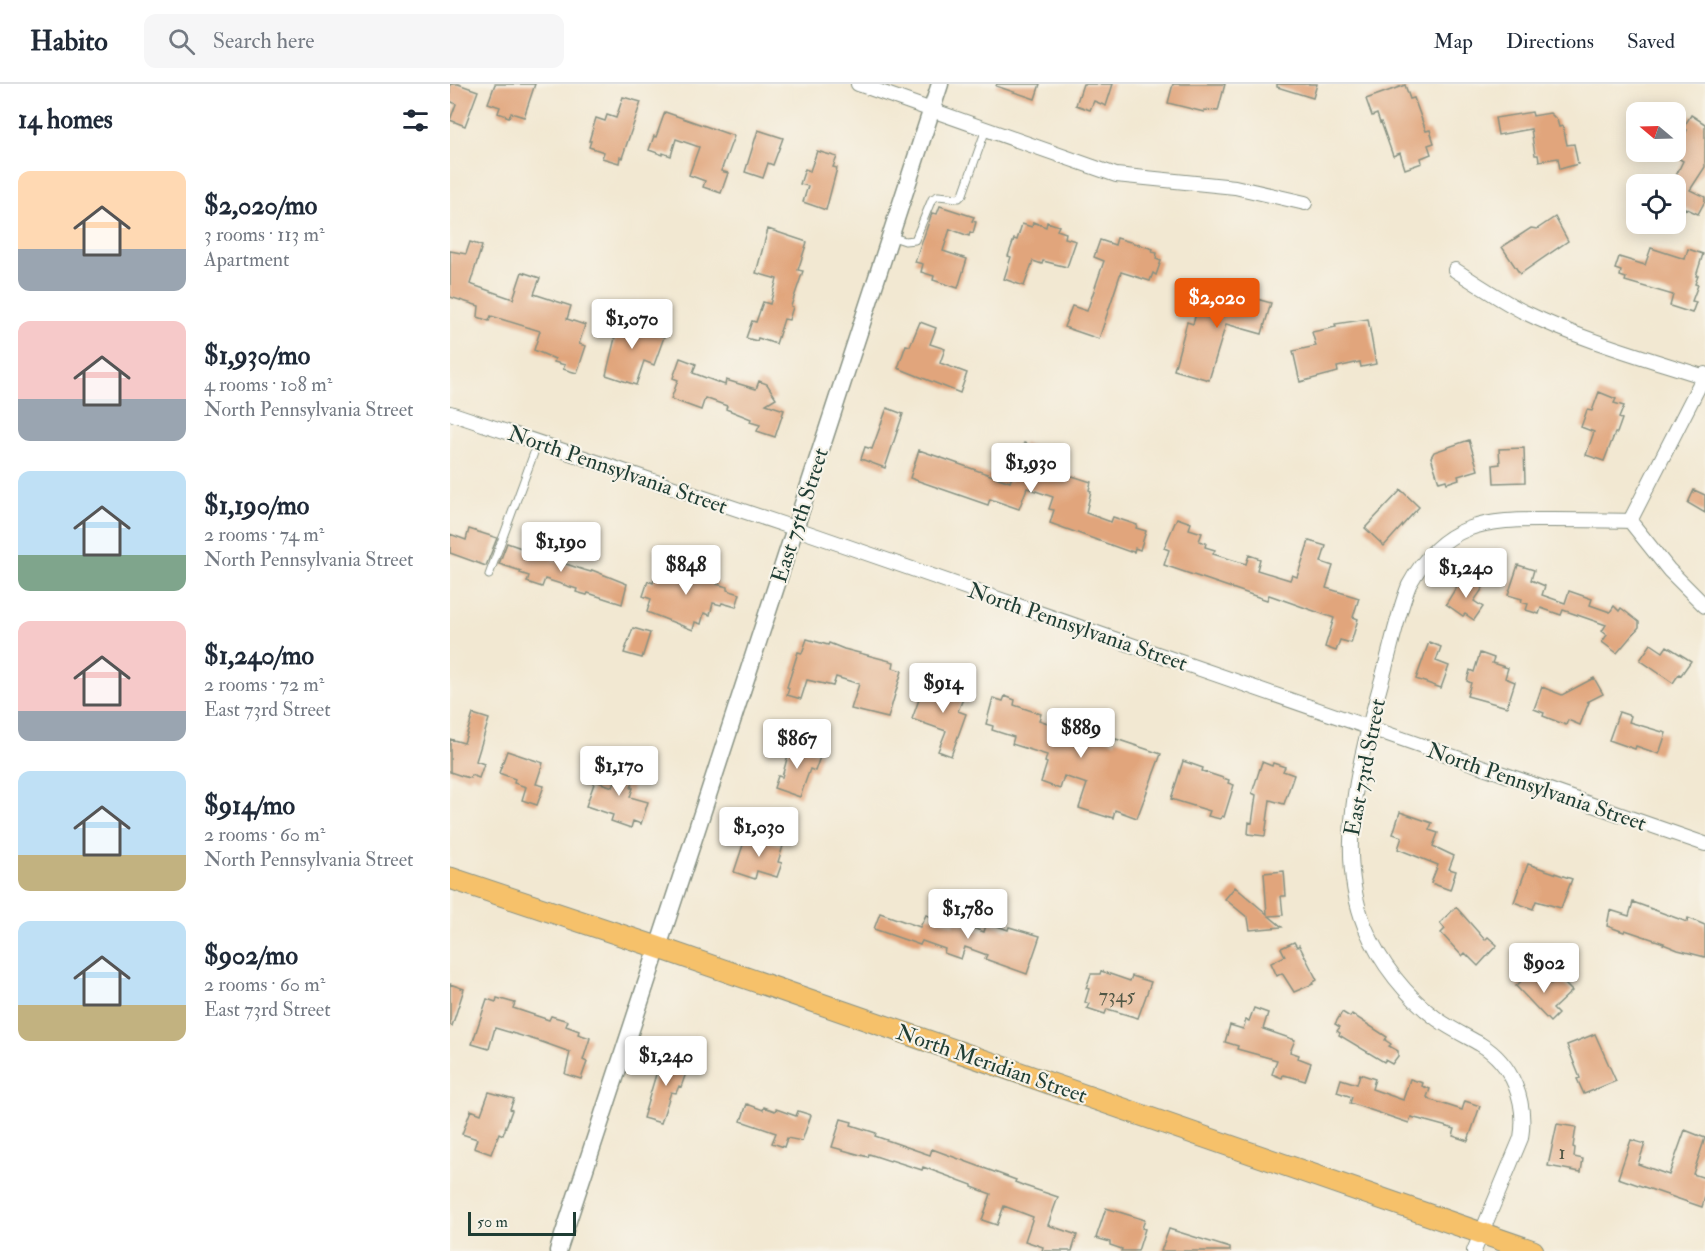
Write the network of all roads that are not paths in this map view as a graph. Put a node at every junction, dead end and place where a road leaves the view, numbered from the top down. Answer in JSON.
{"nodes":[{"id":1,"x":858,"y":84,"type":"edge"},
{"id":2,"x":940,"y":84,"type":"edge"},
{"id":3,"x":932,"y":109,"type":"junction"},
{"id":4,"x":986,"y":129,"type":"junction"},
{"id":5,"x":1305,"y":202,"type":"dead end"},
{"id":6,"x":890,"y":236,"type":"junction"},
{"id":7,"x":1455,"y":270,"type":"dead end"},
{"id":8,"x":1705,"y":376,"type":"edge"},
{"id":9,"x":450,"y":412,"type":"edge"},
{"id":10,"x":538,"y":442,"type":"junction"},
{"id":11,"x":1630,"y":521,"type":"junction"},
{"id":12,"x":794,"y":528,"type":"junction"},
{"id":13,"x":489,"y":575,"type":"dead end"},
{"id":14,"x":1705,"y":606,"type":"edge"},
{"id":15,"x":1369,"y":727,"type":"junction"},
{"id":16,"x":1705,"y":844,"type":"edge"},
{"id":17,"x":450,"y":878,"type":"edge"},
{"id":18,"x":657,"y":947,"type":"junction"},
{"id":19,"x":1479,"y":1242,"type":"edge"},
{"id":20,"x":558,"y":1251,"type":"edge"},
{"id":21,"x":1533,"y":1251,"type":"edge"}],
"edges":[{"from":1,"to":3,"type":"street"},
{"from":2,"to":3,"type":"street","name":"East 75th Street"},
{"from":3,"to":4,"type":"street"},
{"from":3,"to":6,"type":"street","name":"East 75th Street"},
{"from":4,"to":5,"type":"street"},
{"from":4,"to":6,"type":"lane"},
{"from":6,"to":12,"type":"street","name":"East 75th Street"},
{"from":7,"to":8,"type":"street"},
{"from":8,"to":11,"type":"street"},
{"from":9,"to":10,"type":"street","name":"North Pennsylvania Street"},
{"from":10,"to":12,"type":"street","name":"North Pennsylvania Street"},
{"from":10,"to":13,"type":"lane"},
{"from":11,"to":14,"type":"street"},
{"from":11,"to":15,"type":"street","name":"East 73rd Street"},
{"from":12,"to":15,"type":"street","name":"North Pennsylvania Street"},
{"from":12,"to":18,"type":"street","name":"East 75th Street"},
{"from":15,"to":16,"type":"street","name":"North Pennsylvania Street"},
{"from":15,"to":19,"type":"street","name":"East 73rd Street"},
{"from":17,"to":18,"type":"main road","name":"North Meridian Street"},
{"from":18,"to":19,"type":"main road","name":"North Meridian Street"},
{"from":18,"to":20,"type":"street","name":"East 75th Street"},
{"from":19,"to":21,"type":"main road","name":"North Meridian Street"}]}
